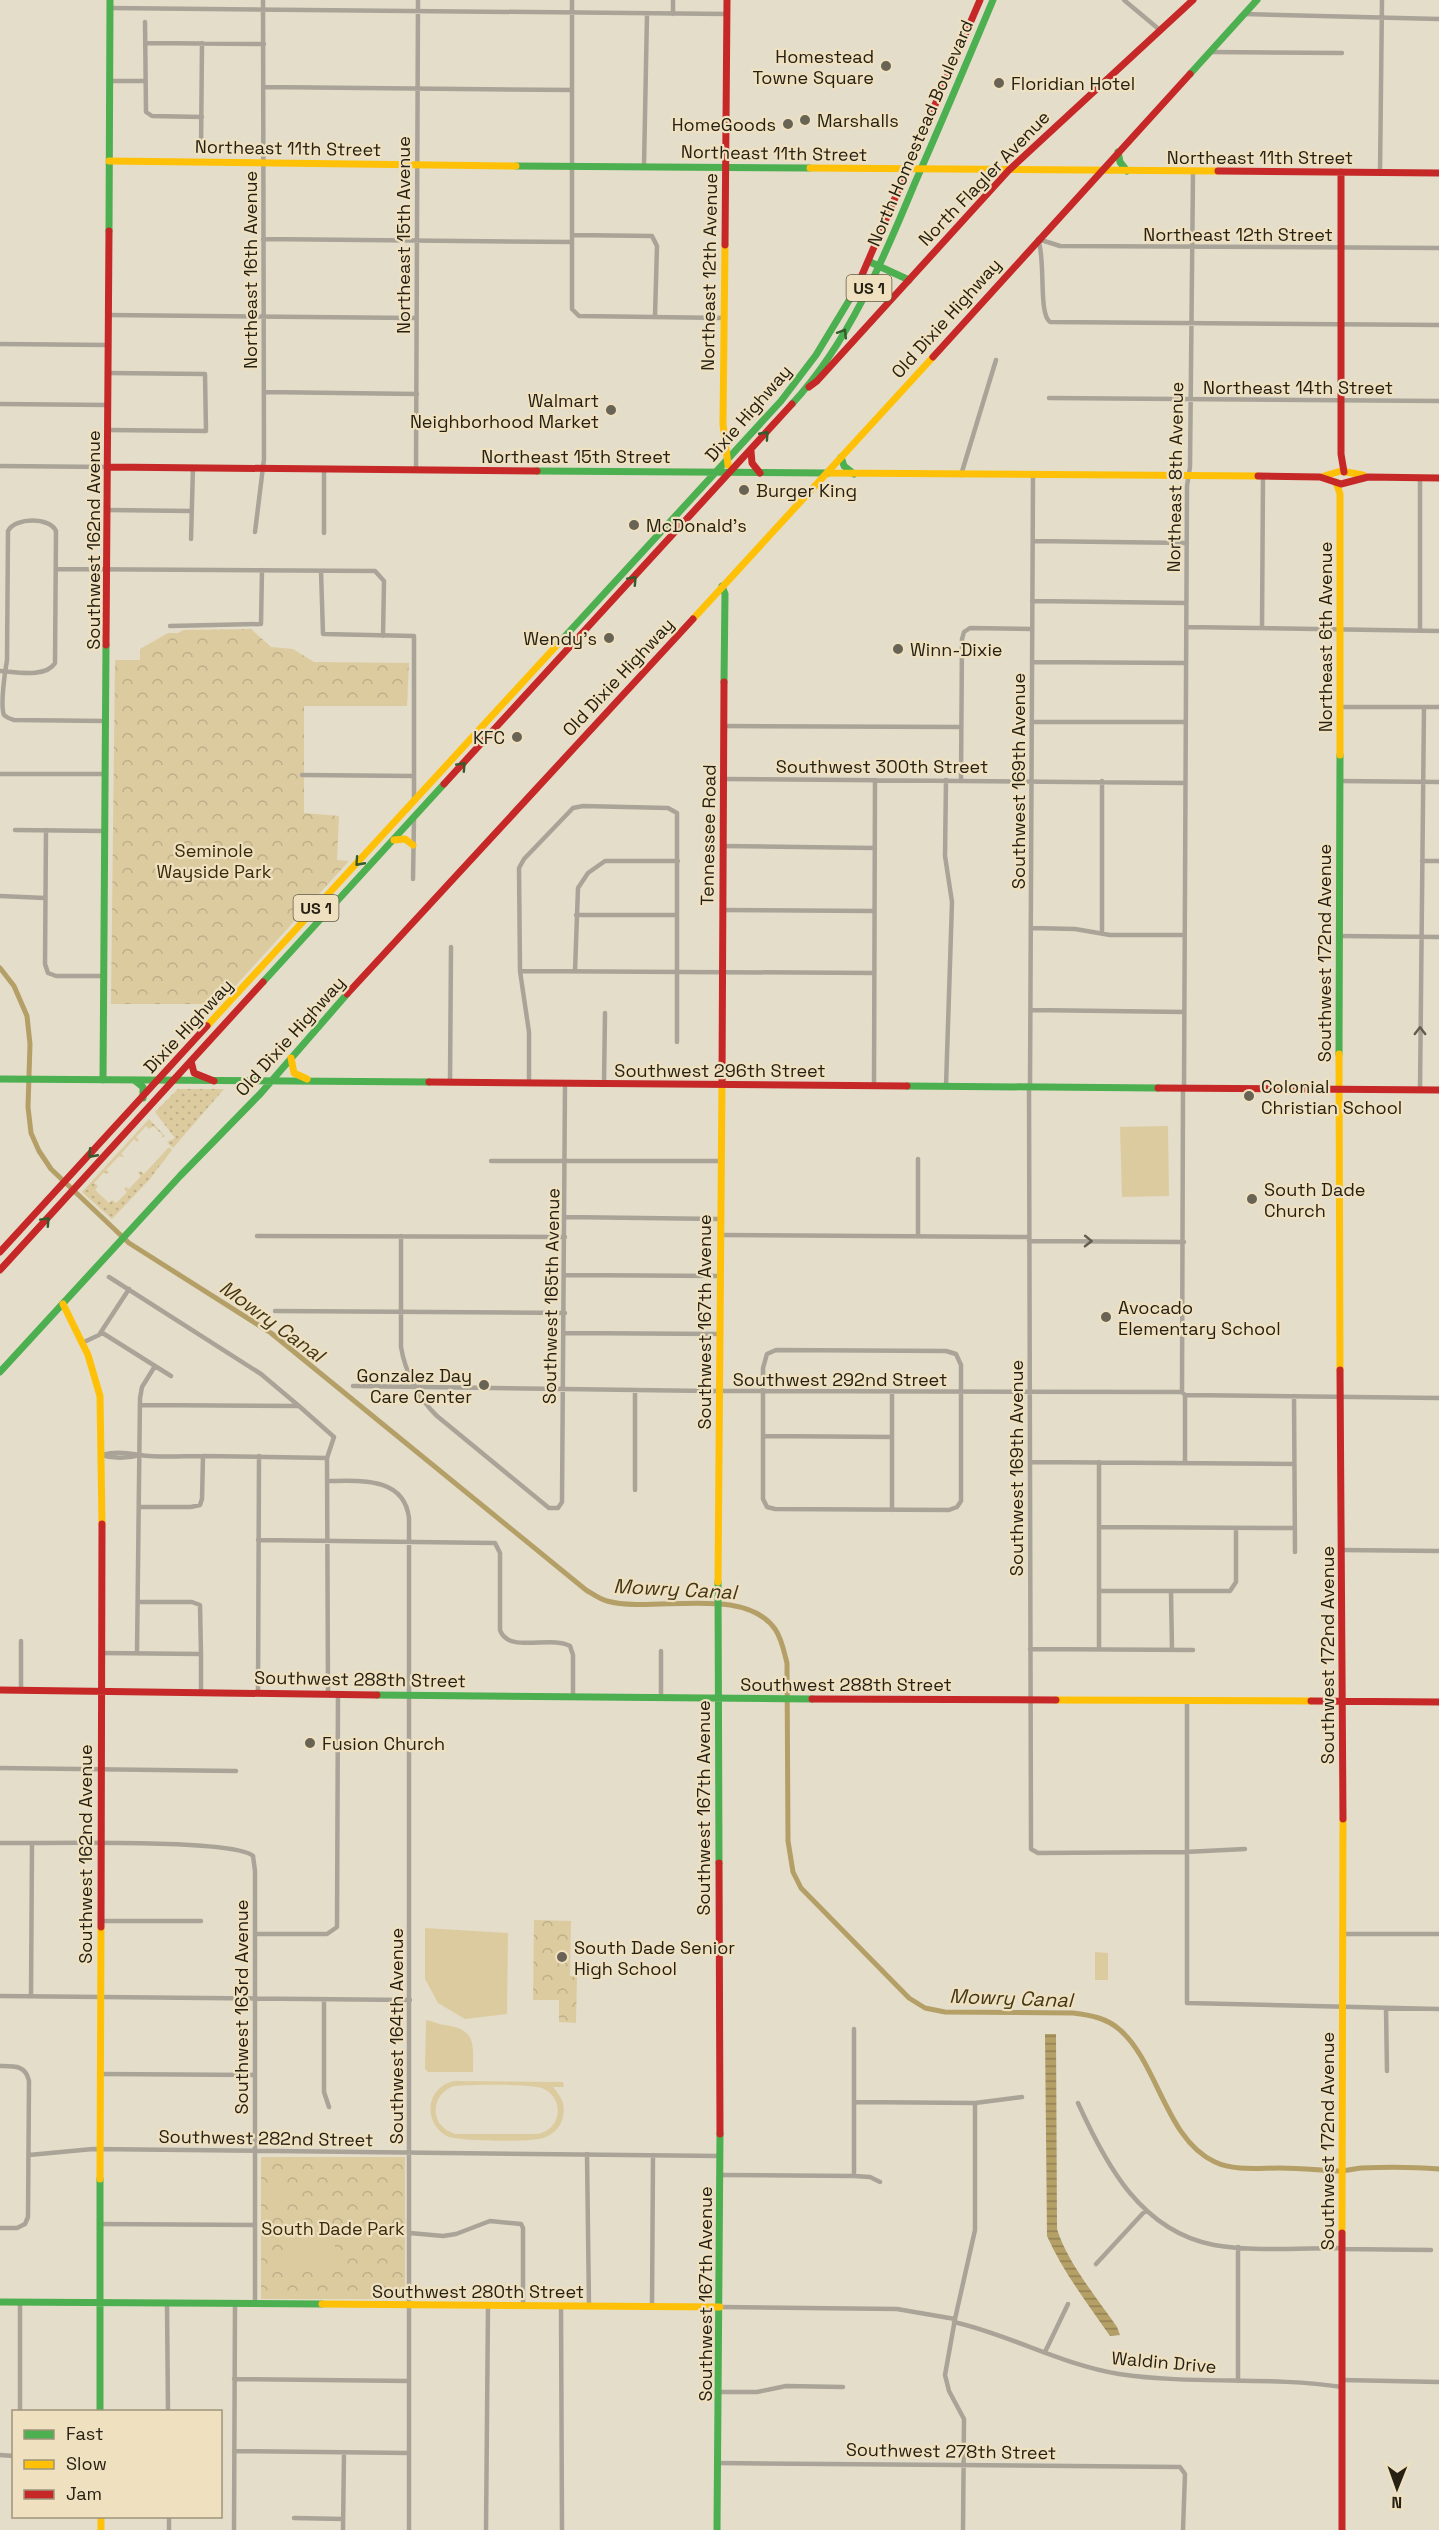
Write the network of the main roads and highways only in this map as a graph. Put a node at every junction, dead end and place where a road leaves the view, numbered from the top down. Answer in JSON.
{"nodes":[{"id":1,"x":727,"y":0,"type":"edge"},
{"id":2,"x":980,"y":0,"type":"edge"},
{"id":3,"x":993,"y":0,"type":"edge"},
{"id":4,"x":1193,"y":0,"type":"edge"},
{"id":5,"x":1257,"y":0,"type":"edge"},
{"id":6,"x":110,"y":4,"type":"edge"},
{"id":7,"x":955,"y":62,"type":"junction"},
{"id":8,"x":965,"y":66,"type":"junction"},
{"id":9,"x":1118,"y":152,"type":"junction"},
{"id":10,"x":108,"y":161,"type":"junction"},
{"id":11,"x":726,"y":167,"type":"junction"},
{"id":12,"x":909,"y":169,"type":"junction"},
{"id":13,"x":922,"y":169,"type":"junction"},
{"id":14,"x":1009,"y":170,"type":"junction"},
{"id":15,"x":1101,"y":171,"type":"junction"},
{"id":16,"x":1127,"y":171,"type":"junction"},
{"id":17,"x":1341,"y":172,"type":"junction"},
{"id":18,"x":1439,"y":173,"type":"edge"},
{"id":19,"x":870,"y":262,"type":"junction"},
{"id":20,"x":880,"y":266,"type":"junction"},
{"id":21,"x":909,"y":280,"type":"junction"},
{"id":22,"x":807,"y":388,"type":"junction"},
{"id":23,"x":798,"y":398,"type":"joint"},
{"id":24,"x":751,"y":451,"type":"junction"},
{"id":25,"x":841,"y":457,"type":"junction"},
{"id":26,"x":727,"y":461,"type":"junction"},
{"id":27,"x":108,"y":467,"type":"junction"},
{"id":28,"x":706,"y":471,"type":"junction"},
{"id":29,"x":718,"y":471,"type":"junction"},
{"id":30,"x":732,"y":472,"type":"junction"},
{"id":31,"x":760,"y":473,"type":"junction"},
{"id":32,"x":827,"y":473,"type":"junction"},
{"id":33,"x":854,"y":474,"type":"junction"},
{"id":34,"x":1339,"y":475,"type":"junction"},
{"id":35,"x":712,"y":477,"type":"junction"},
{"id":36,"x":1368,"y":477,"type":"junction"},
{"id":37,"x":1439,"y":478,"type":"edge"},
{"id":38,"x":1345,"y":482,"type":"junction"},
{"id":39,"x":1340,"y":494,"type":"junction"},
{"id":40,"x":678,"y":531,"type":"junction"},
{"id":41,"x":623,"y":574,"type":"junction"},
{"id":42,"x":722,"y":586,"type":"junction"},
{"id":43,"x":585,"y":633,"type":"junction"},
{"id":44,"x":565,"y":637,"type":"junction"},
{"id":45,"x":528,"y":694,"type":"junction"},
{"id":46,"x":436,"y":779,"type":"junction"},
{"id":47,"x":1340,"y":781,"type":"joint"},
{"id":48,"x":414,"y":802,"type":"junction"},
{"id":49,"x":414,"y":819,"type":"junction"},
{"id":50,"x":392,"y":842,"type":"junction"},
{"id":51,"x":413,"y":844,"type":"road end"},
{"id":52,"x":339,"y":884,"type":"junction"},
{"id":53,"x":283,"y":945,"type":"junction"},
{"id":54,"x":296,"y":948,"type":"junction"},
{"id":55,"x":234,"y":998,"type":"junction"},
{"id":56,"x":243,"y":1006,"type":"junction"},
{"id":57,"x":291,"y":1058,"type":"junction"},
{"id":58,"x":191,"y":1061,"type":"junction"},
{"id":59,"x":0,"y":1079,"type":"edge"},
{"id":60,"x":159,"y":1079,"type":"junction"},
{"id":61,"x":103,"y":1080,"type":"junction"},
{"id":62,"x":134,"y":1080,"type":"junction"},
{"id":63,"x":175,"y":1080,"type":"junction"},
{"id":64,"x":214,"y":1081,"type":"junction"},
{"id":65,"x":312,"y":1081,"type":"junction"},
{"id":66,"x":249,"y":1082,"type":"junction"},
{"id":67,"x":270,"y":1082,"type":"junction"},
{"id":68,"x":721,"y":1085,"type":"junction"},
{"id":69,"x":1339,"y":1089,"type":"junction"},
{"id":70,"x":1439,"y":1090,"type":"edge"},
{"id":71,"x":143,"y":1098,"type":"junction"},
{"id":72,"x":256,"y":1098,"type":"junction"},
{"id":73,"x":102,"y":1159,"type":"junction"},
{"id":74,"x":30,"y":1221,"type":"junction"},
{"id":75,"x":0,"y":1252,"type":"edge"},
{"id":76,"x":0,"y":1262,"type":"edge"},
{"id":77,"x":0,"y":1270,"type":"edge"},
{"id":78,"x":63,"y":1304,"type":"junction"},
{"id":79,"x":0,"y":1372,"type":"edge"},
{"id":80,"x":0,"y":1690,"type":"edge"},
{"id":81,"x":100,"y":1691,"type":"junction"},
{"id":82,"x":717,"y":1698,"type":"junction"},
{"id":83,"x":1342,"y":1701,"type":"junction"},
{"id":84,"x":1439,"y":1702,"type":"edge"},
{"id":85,"x":0,"y":2302,"type":"edge"},
{"id":86,"x":100,"y":2303,"type":"junction"},
{"id":87,"x":720,"y":2307,"type":"junction"},
{"id":88,"x":100,"y":2410,"type":"edge"},
{"id":89,"x":717,"y":2530,"type":"edge"},
{"id":90,"x":1342,"y":2530,"type":"edge"}],
"edges":[{"from":1,"to":11,"type":"main road","name":"Northeast 12th Avenue"},
{"from":2,"to":7,"type":"main road","name":"Dixie Highway","number":"US 1"},
{"from":3,"to":8,"type":"main road","name":"North Homestead Boulevard","number":"US 1"},
{"from":4,"to":14,"type":"main road","name":"North Flagler Avenue"},
{"from":5,"to":9,"type":"main road","name":"Old Dixie Highway"},
{"from":6,"to":10,"type":"main road","name":"Southwest 162nd Avenue"},
{"from":7,"to":8,"type":"main road"},
{"from":7,"to":12,"type":"main road","name":"Dixie Highway","number":"US 1"},
{"from":8,"to":13,"type":"main road","name":"North Homestead Boulevard","number":"US 1"},
{"from":9,"to":15,"type":"main road","name":"Old Dixie Highway"},
{"from":9,"to":16,"type":"main road"},
{"from":10,"to":11,"type":"main road","name":"Northeast 11th Street"},
{"from":10,"to":27,"type":"main road","name":"Southwest 162nd Avenue"},
{"from":11,"to":12,"type":"main road","name":"Northeast 11th Street"},
{"from":11,"to":26,"type":"main road","name":"Northeast 12th Avenue"},
{"from":12,"to":13,"type":"main road","name":"Northeast 11th Street"},
{"from":12,"to":19,"type":"main road","name":"Dixie Highway","number":"US 1"},
{"from":13,"to":14,"type":"main road","name":"Northeast 11th Street"},
{"from":13,"to":20,"type":"main road","name":"North Homestead Boulevard","number":"US 1"},
{"from":14,"to":15,"type":"main road","name":"Northeast 11th Street"},
{"from":14,"to":21,"type":"main road","name":"North Flagler Avenue"},
{"from":15,"to":16,"type":"main road","name":"Northeast 11th Street"},
{"from":15,"to":25,"type":"main road","name":"Old Dixie Highway"},
{"from":16,"to":17,"type":"main road","name":"Northeast 11th Street"},
{"from":17,"to":18,"type":"main road","name":"Northeast 11th Street"},
{"from":17,"to":34,"type":"main road"},
{"from":19,"to":20,"type":"main road"},
{"from":19,"to":26,"type":"main road","name":"Dixie Highway","number":"US 1"},
{"from":20,"to":21,"type":"main road"},
{"from":22,"to":20,"type":"main road","name":"North Homestead Boulevard","number":"US 1","one_way":true},
{"from":21,"to":22,"type":"main road","name":"North Flagler Avenue"},
{"from":22,"to":23,"type":"main road","name":"North Homestead Boulevard","number":"US 1"},
{"from":24,"to":23,"type":"main road","name":"Dixie Highway","number":"US 1","one_way":true},
{"from":24,"to":30,"type":"main road","name":"Dixie Highway","number":"US 1"},
{"from":24,"to":31,"type":"main road"},
{"from":25,"to":32,"type":"main road","name":"Old Dixie Highway"},
{"from":25,"to":33,"type":"main road"},
{"from":26,"to":29,"type":"main road","name":"Dixie Highway","number":"US 1"},
{"from":26,"to":30,"type":"main road","name":"Northeast 12th Avenue"},
{"from":27,"to":28,"type":"main road","name":"Northeast 15th Street"},
{"from":27,"to":61,"type":"main road","name":"Southwest 162nd Avenue"},
{"from":28,"to":29,"type":"main road","name":"Northeast 15th Street"},
{"from":28,"to":35,"type":"main road"},
{"from":29,"to":30,"type":"main road","name":"Northeast 15th Street"},
{"from":29,"to":35,"type":"main road","name":"Dixie Highway","number":"US 1"},
{"from":30,"to":31,"type":"main road","name":"Northeast 15th Street"},
{"from":30,"to":40,"type":"main road","name":"Dixie Highway","number":"US 1"},
{"from":31,"to":32,"type":"main road","name":"Northeast 15th Street"},
{"from":32,"to":33,"type":"main road","name":"Northeast 15th Street"},
{"from":32,"to":42,"type":"main road","name":"Old Dixie Highway"},
{"from":33,"to":34,"type":"main road","name":"Northeast 15th Street"},
{"from":34,"to":36,"type":"main road"},
{"from":34,"to":38,"type":"main road"},
{"from":34,"to":39,"type":"main road","name":"Northeast 6th Avenue"},
{"from":35,"to":40,"type":"main road"},
{"from":35,"to":41,"type":"main road","name":"Dixie Highway","number":"US 1"},
{"from":36,"to":37,"type":"main road"},
{"from":36,"to":38,"type":"main road"},
{"from":38,"to":39,"type":"main road","name":"Northeast 6th Avenue"},
{"from":39,"to":47,"type":"main road","name":"Northeast 6th Avenue"},
{"from":43,"to":40,"type":"main road","name":"Dixie Highway","number":"US 1","one_way":true},
{"from":41,"to":43,"type":"main road"},
{"from":41,"to":44,"type":"main road","name":"Dixie Highway","number":"US 1"},
{"from":42,"to":57,"type":"main road","name":"Old Dixie Highway"},
{"from":42,"to":68,"type":"main road","name":"Tennessee Road"},
{"from":43,"to":45,"type":"main road","name":"Dixie Highway","number":"US 1"},
{"from":44,"to":45,"type":"main road"},
{"from":44,"to":46,"type":"main road","name":"Dixie Highway","number":"US 1"},
{"from":49,"to":45,"type":"main road","name":"Dixie Highway","number":"US 1","one_way":true},
{"from":46,"to":48,"type":"main road","number":"US 1"},
{"from":46,"to":49,"type":"main road"},
{"from":47,"to":69,"type":"main road","name":"Southwest 172nd Avenue"},
{"from":48,"to":50,"type":"main road"},
{"from":48,"to":52,"type":"main road","name":"Dixie Highway","number":"US 1","one_way":true},
{"from":49,"to":50,"type":"main road","number":"US 1"},
{"from":50,"to":51,"type":"main road"},
{"from":50,"to":54,"type":"main road","name":"Dixie Highway","number":"US 1"},
{"from":52,"to":53,"type":"main road","name":"Dixie Highway","number":"US 1"},
{"from":52,"to":54,"type":"main road"},
{"from":53,"to":55,"type":"main road","name":"Dixie Highway","number":"US 1"},
{"from":53,"to":56,"type":"main road"},
{"from":54,"to":56,"type":"main road","name":"Dixie Highway","number":"US 1"},
{"from":55,"to":60,"type":"main road","name":"Dixie Highway","number":"US 1"},
{"from":55,"to":63,"type":"main road"},
{"from":56,"to":58,"type":"main road","name":"Dixie Highway","number":"US 1"},
{"from":57,"to":65,"type":"main road"},
{"from":57,"to":67,"type":"main road","name":"Old Dixie Highway"},
{"from":58,"to":63,"type":"main road","name":"Dixie Highway","number":"US 1"},
{"from":58,"to":64,"type":"main road"},
{"from":59,"to":61,"type":"main road","name":"Southwest 296th Street"},
{"from":60,"to":62,"type":"main road","name":"Southwest 296th Street"},
{"from":60,"to":63,"type":"main road","name":"Southwest 296th Street"},
{"from":60,"to":71,"type":"main road","name":"Dixie Highway","number":"US 1"},
{"from":60,"to":73,"type":"main road"},
{"from":61,"to":62,"type":"main road","name":"Southwest 296th Street"},
{"from":62,"to":71,"type":"main road"},
{"from":63,"to":64,"type":"main road","name":"Southwest 296th Street"},
{"from":63,"to":73,"type":"main road","name":"Dixie Highway","number":"US 1"},
{"from":64,"to":66,"type":"main road","name":"Southwest 296th Street"},
{"from":65,"to":67,"type":"main road","name":"Southwest 296th Street"},
{"from":65,"to":68,"type":"main road","name":"Southwest 296th Street"},
{"from":66,"to":67,"type":"main road","name":"Southwest 296th Street"},
{"from":66,"to":72,"type":"main road"},
{"from":67,"to":72,"type":"main road","name":"Old Dixie Highway"},
{"from":68,"to":69,"type":"main road","name":"Southwest 296th Street"},
{"from":68,"to":82,"type":"main road","name":"Southwest 167th Avenue"},
{"from":69,"to":70,"type":"main road","name":"Southwest 296th Street"},
{"from":69,"to":83,"type":"main road","name":"Southwest 172nd Avenue"},
{"from":71,"to":74,"type":"main road","name":"Dixie Highway","number":"US 1","one_way":true},
{"from":72,"to":78,"type":"main road","name":"Old Dixie Highway"},
{"from":77,"to":73,"type":"main road","name":"Dixie Highway","number":"US 1","one_way":true},
{"from":74,"to":75,"type":"main road","name":"Dixie Highway","number":"US 1"},
{"from":74,"to":76,"type":"main road"},
{"from":78,"to":79,"type":"main road","name":"Old Dixie Highway"},
{"from":78,"to":81,"type":"main road","name":"Southwest 162nd Avenue"},
{"from":80,"to":81,"type":"main road","name":"Southwest 288th Street"},
{"from":81,"to":82,"type":"main road","name":"Southwest 288th Street"},
{"from":81,"to":86,"type":"main road","name":"Southwest 162nd Avenue"},
{"from":82,"to":83,"type":"main road","name":"Southwest 288th Street"},
{"from":82,"to":87,"type":"main road","name":"Southwest 167th Avenue"},
{"from":83,"to":84,"type":"main road","name":"Southwest 288th Street"},
{"from":83,"to":90,"type":"main road","name":"Southwest 172nd Avenue"},
{"from":85,"to":86,"type":"main road","name":"Southwest 280th Street"},
{"from":86,"to":87,"type":"main road","name":"Southwest 280th Street"},
{"from":86,"to":88,"type":"main road","name":"Southwest 162nd Avenue"},
{"from":87,"to":89,"type":"main road","name":"Southwest 167th Avenue"}]}
